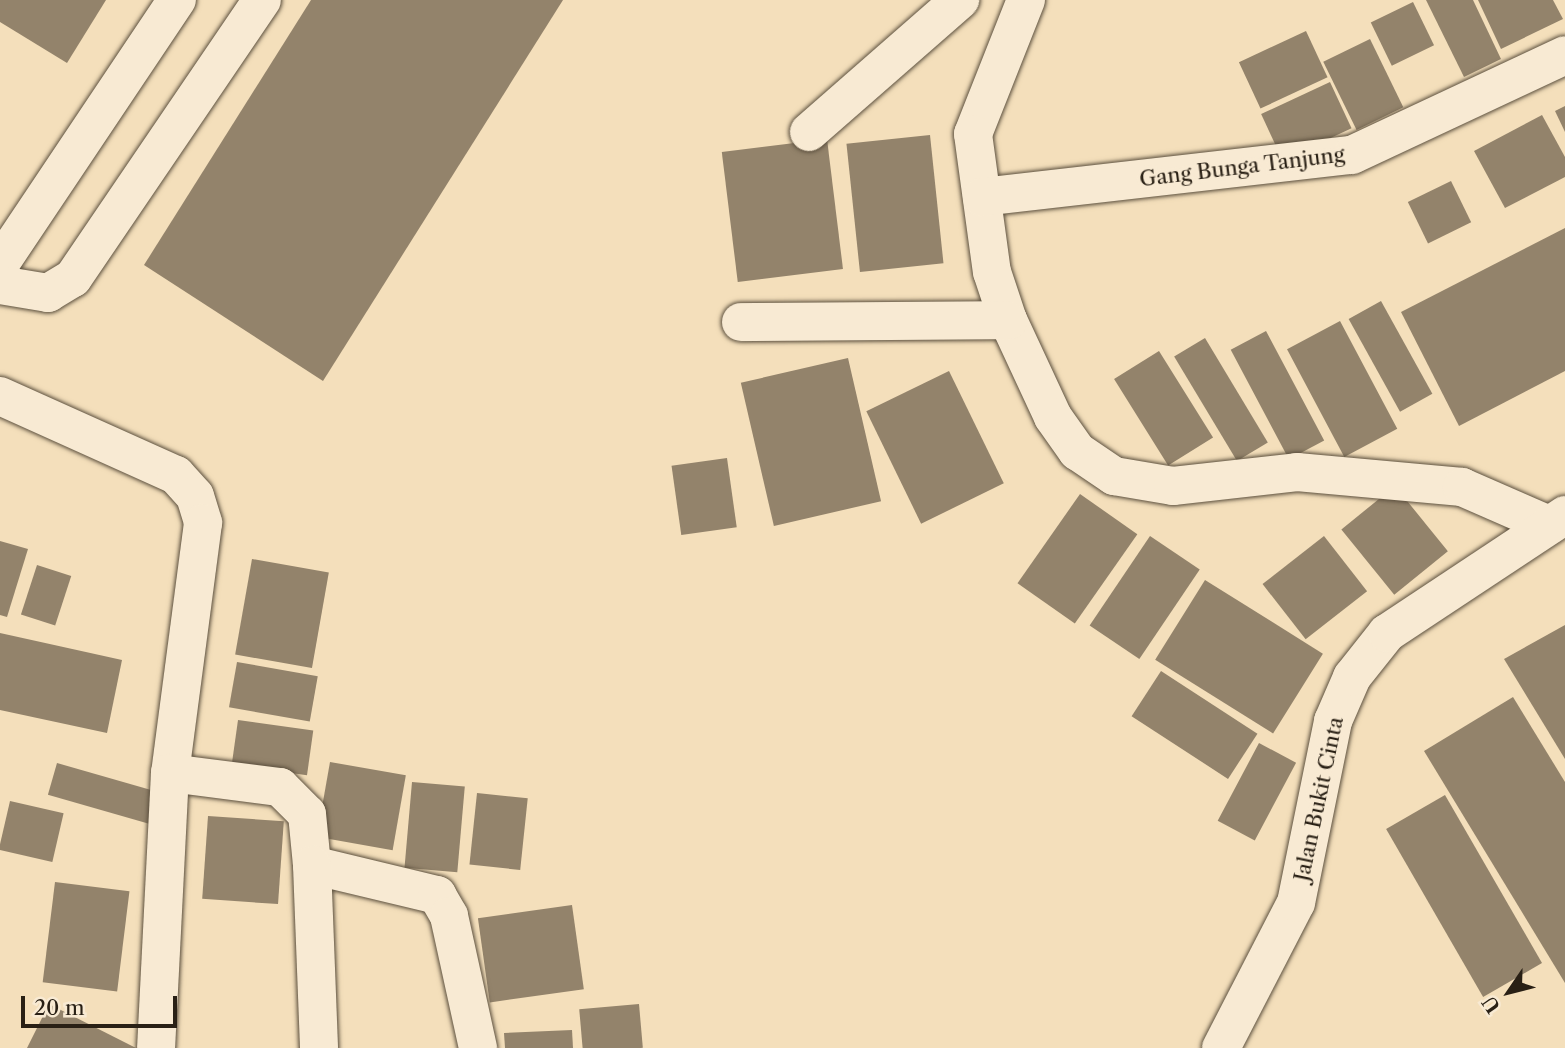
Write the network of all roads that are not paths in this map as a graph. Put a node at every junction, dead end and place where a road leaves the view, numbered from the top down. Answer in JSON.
{"nodes":[{"id":1,"x":177,"y":0,"type":"edge"},
{"id":2,"x":261,"y":0,"type":"edge"},
{"id":3,"x":960,"y":0,"type":"edge"},
{"id":4,"x":1026,"y":0,"type":"edge"},
{"id":5,"x":1565,"y":55,"type":"edge"},
{"id":6,"x":810,"y":132,"type":"dead end"},
{"id":7,"x":982,"y":197,"type":"junction"},
{"id":8,"x":0,"y":264,"type":"edge"},
{"id":9,"x":0,"y":285,"type":"edge"},
{"id":10,"x":1008,"y":320,"type":"junction"},
{"id":11,"x":741,"y":322,"type":"dead end"},
{"id":12,"x":0,"y":396,"type":"edge"},
{"id":13,"x":1557,"y":520,"type":"edge"},
{"id":14,"x":170,"y":773,"type":"junction"},
{"id":15,"x":312,"y":865,"type":"junction"},
{"id":16,"x":156,"y":1048,"type":"edge"},
{"id":17,"x":319,"y":1048,"type":"edge"},
{"id":18,"x":478,"y":1048,"type":"edge"},
{"id":19,"x":1221,"y":1048,"type":"edge"}],
"edges":[{"from":1,"to":8,"type":"street"},
{"from":2,"to":9,"type":"street"},
{"from":3,"to":6,"type":"street"},
{"from":4,"to":7,"type":"street"},
{"from":5,"to":7,"type":"street","name":"Gang Bunga Tanjung"},
{"from":7,"to":10,"type":"street"},
{"from":10,"to":11,"type":"street"},
{"from":10,"to":13,"type":"street"},
{"from":12,"to":14,"type":"street"},
{"from":13,"to":19,"type":"street","name":"Jalan Bukit Cinta"},
{"from":14,"to":15,"type":"street"},
{"from":14,"to":16,"type":"street"},
{"from":15,"to":17,"type":"street"},
{"from":15,"to":18,"type":"street"}]}
